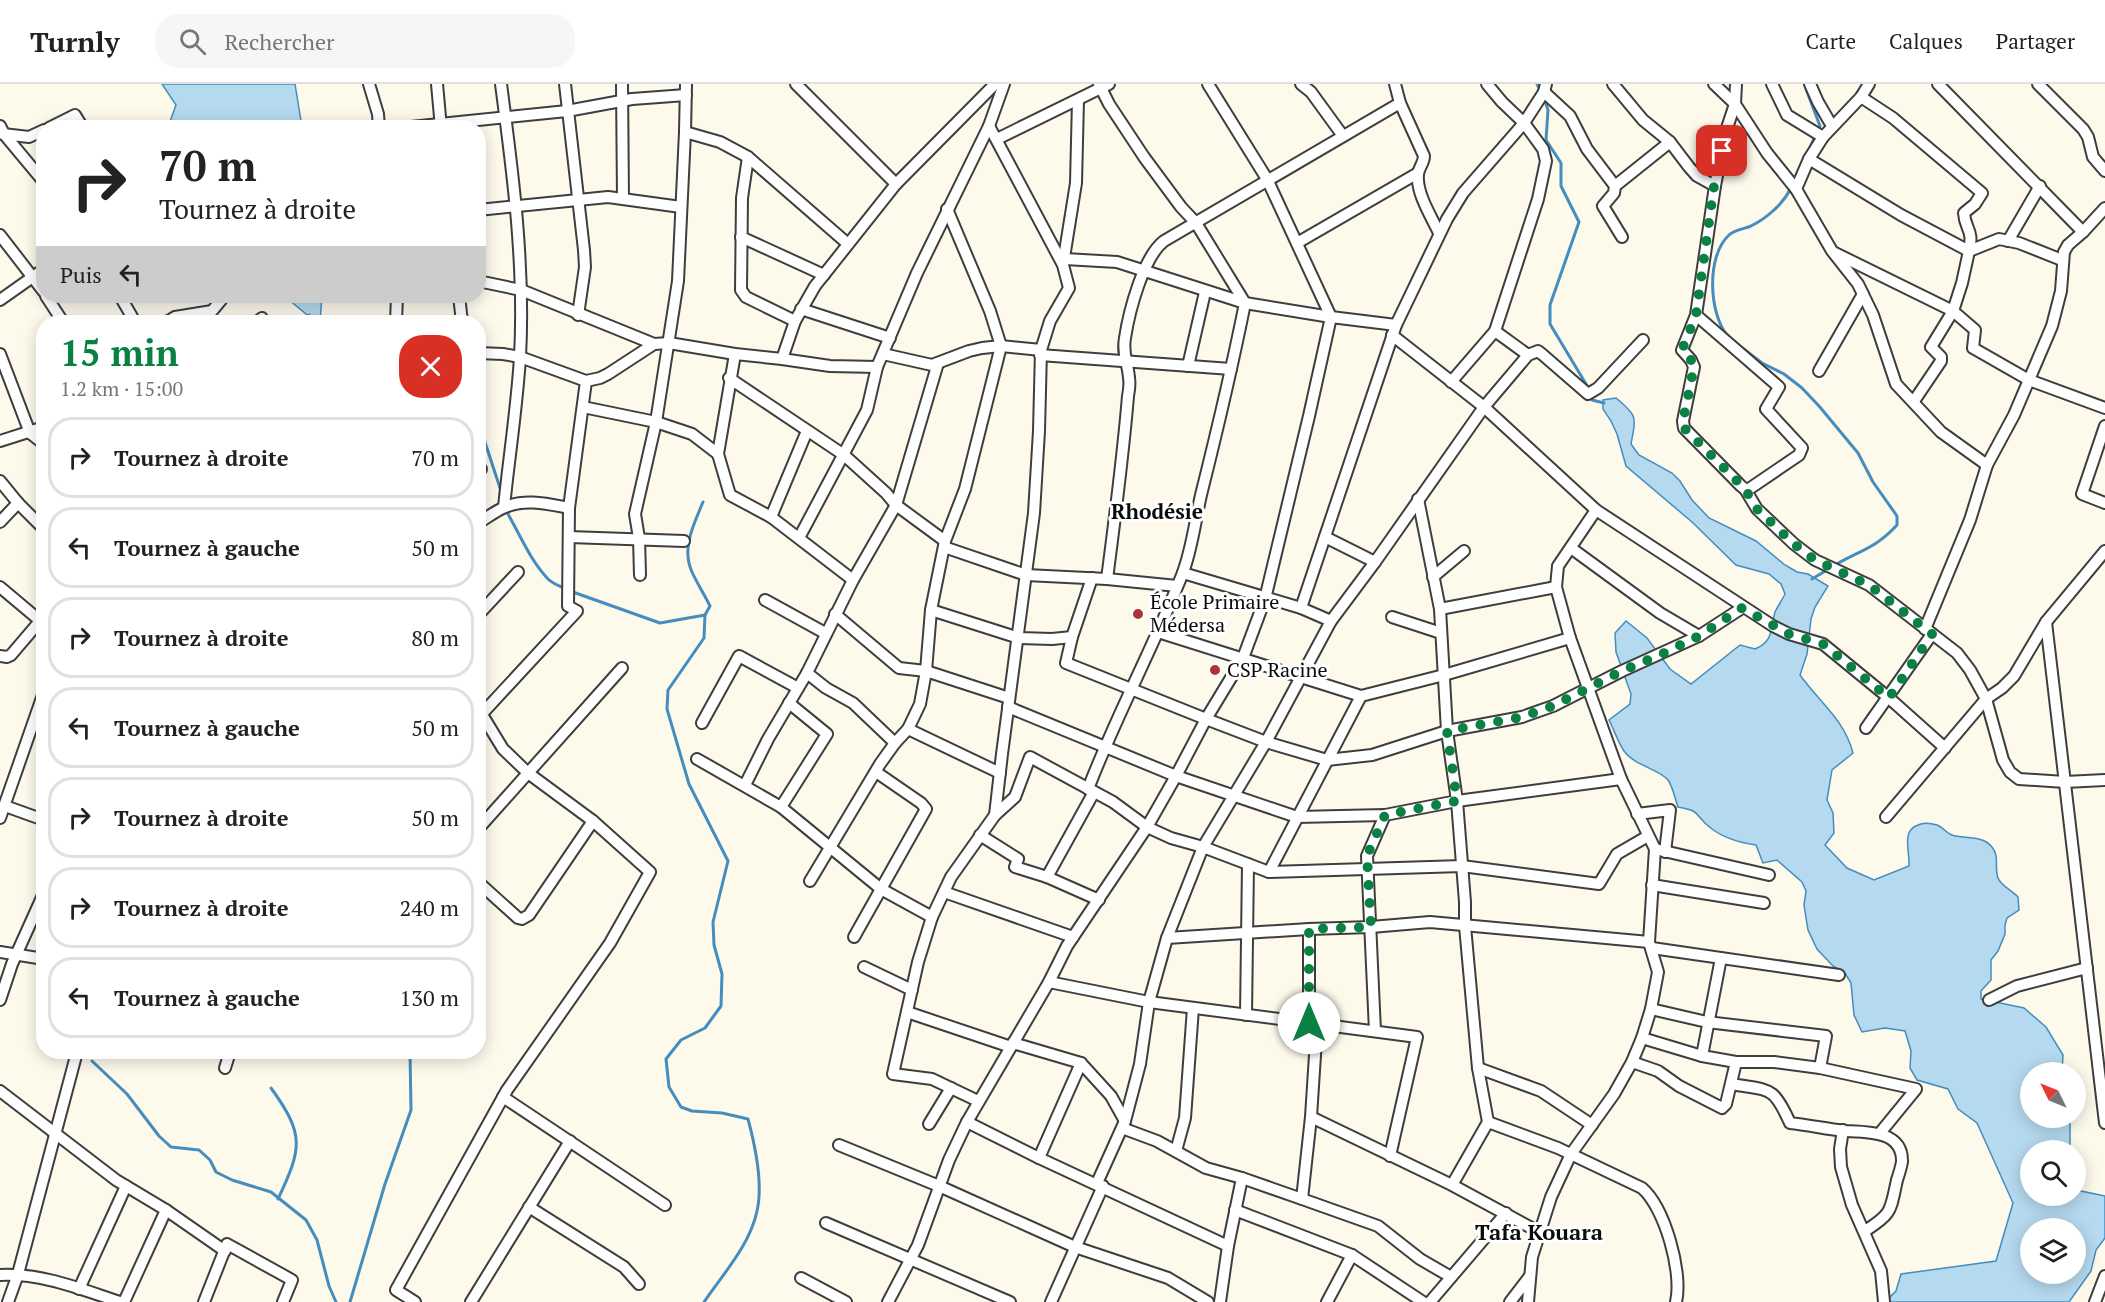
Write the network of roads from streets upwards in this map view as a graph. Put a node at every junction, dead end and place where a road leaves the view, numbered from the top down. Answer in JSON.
{"nodes":[{"id":1,"x":369,"y":84,"type":"edge"},
{"id":2,"x":437,"y":84,"type":"edge"},
{"id":3,"x":501,"y":84,"type":"edge"},
{"id":4,"x":565,"y":84,"type":"edge"},
{"id":5,"x":622,"y":84,"type":"edge"},
{"id":6,"x":796,"y":84,"type":"edge"},
{"id":7,"x":995,"y":84,"type":"edge"},
{"id":8,"x":1004,"y":84,"type":"edge"},
{"id":9,"x":1208,"y":84,"type":"edge"},
{"id":10,"x":1301,"y":84,"type":"edge"},
{"id":11,"x":1395,"y":84,"type":"edge"},
{"id":12,"x":1487,"y":84,"type":"edge"},
{"id":13,"x":1613,"y":84,"type":"edge"},
{"id":14,"x":1714,"y":84,"type":"edge"},
{"id":15,"x":1736,"y":84,"type":"edge"},
{"id":16,"x":1772,"y":84,"type":"edge"},
{"id":17,"x":1810,"y":84,"type":"edge"},
{"id":18,"x":1869,"y":84,"type":"edge"},
{"id":19,"x":1938,"y":84,"type":"edge"},
{"id":20,"x":2038,"y":84,"type":"edge"},
{"id":21,"x":1103,"y":85,"type":"edge"},
{"id":22,"x":1545,"y":88,"type":"edge"},
{"id":23,"x":686,"y":89,"type":"edge"},
{"id":24,"x":1861,"y":97,"type":"junction"},
{"id":25,"x":1078,"y":100,"type":"junction"},
{"id":26,"x":622,"y":102,"type":"junction"},
{"id":27,"x":1400,"y":103,"type":"junction"},
{"id":28,"x":1735,"y":104,"type":"junction"},
{"id":29,"x":567,"y":111,"type":"junction"},
{"id":30,"x":505,"y":117,"type":"junction"},
{"id":31,"x":65,"y":120,"type":"edge"},
{"id":32,"x":78,"y":120,"type":"edge"},
{"id":33,"x":378,"y":120,"type":"edge"},
{"id":34,"x":441,"y":120,"type":"edge"},
{"id":35,"x":481,"y":120,"type":"edge"},
{"id":36,"x":1524,"y":123,"type":"junction"},
{"id":37,"x":989,"y":126,"type":"junction"},
{"id":38,"x":1832,"y":126,"type":"junction"},
{"id":39,"x":1,"y":132,"type":"edge"},
{"id":40,"x":685,"y":132,"type":"junction"},
{"id":41,"x":36,"y":134,"type":"edge"},
{"id":42,"x":1343,"y":136,"type":"junction"},
{"id":43,"x":1823,"y":137,"type":"junction"},
{"id":44,"x":997,"y":139,"type":"junction"},
{"id":45,"x":1670,"y":142,"type":"junction"},
{"id":46,"x":748,"y":157,"type":"junction"},
{"id":47,"x":1809,"y":159,"type":"junction"},
{"id":48,"x":2105,"y":171,"type":"edge"},
{"id":49,"x":36,"y":173,"type":"edge"},
{"id":50,"x":1418,"y":173,"type":"junction"},
{"id":51,"x":1268,"y":179,"type":"junction"},
{"id":52,"x":896,"y":184,"type":"junction"},
{"id":53,"x":1616,"y":186,"type":"junction"},
{"id":54,"x":1714,"y":186,"type":"junction"},
{"id":55,"x":2040,"y":186,"type":"junction"},
{"id":56,"x":1796,"y":189,"type":"junction"},
{"id":57,"x":623,"y":198,"type":"junction"},
{"id":58,"x":579,"y":199,"type":"junction"},
{"id":59,"x":515,"y":207,"type":"junction"},
{"id":60,"x":681,"y":207,"type":"junction"},
{"id":61,"x":2105,"y":208,"type":"edge"},
{"id":62,"x":486,"y":209,"type":"edge"},
{"id":63,"x":947,"y":209,"type":"junction"},
{"id":64,"x":1196,"y":223,"type":"junction"},
{"id":65,"x":2084,"y":232,"type":"junction"},
{"id":66,"x":1440,"y":233,"type":"junction"},
{"id":67,"x":0,"y":235,"type":"edge"},
{"id":68,"x":741,"y":237,"type":"junction"},
{"id":69,"x":1622,"y":237,"type":"dead end"},
{"id":70,"x":2008,"y":241,"type":"junction"},
{"id":71,"x":1297,"y":243,"type":"junction"},
{"id":72,"x":848,"y":244,"type":"junction"},
{"id":73,"x":1832,"y":251,"type":"junction"},
{"id":74,"x":1969,"y":251,"type":"junction"},
{"id":75,"x":2062,"y":260,"type":"junction"},
{"id":76,"x":1064,"y":262,"type":"junction"},
{"id":77,"x":1144,"y":270,"type":"junction"},
{"id":78,"x":824,"y":274,"type":"junction"},
{"id":79,"x":34,"y":276,"type":"junction"},
{"id":80,"x":36,"y":279,"type":"edge"},
{"id":81,"x":486,"y":283,"type":"edge"},
{"id":82,"x":521,"y":290,"type":"junction"},
{"id":83,"x":1205,"y":292,"type":"junction"},
{"id":84,"x":1863,"y":294,"type":"junction"},
{"id":85,"x":0,"y":300,"type":"edge"},
{"id":86,"x":219,"y":303,"type":"edge"},
{"id":87,"x":1245,"y":303,"type":"junction"},
{"id":88,"x":801,"y":309,"type":"junction"},
{"id":89,"x":1953,"y":311,"type":"junction"},
{"id":90,"x":187,"y":315,"type":"edge"},
{"id":91,"x":578,"y":315,"type":"junction"},
{"id":92,"x":1696,"y":315,"type":"junction"},
{"id":93,"x":1331,"y":317,"type":"junction"},
{"id":94,"x":795,"y":321,"type":"junction"},
{"id":95,"x":1394,"y":330,"type":"junction"},
{"id":96,"x":1495,"y":331,"type":"junction"},
{"id":97,"x":891,"y":338,"type":"junction"},
{"id":98,"x":1643,"y":340,"type":"dead end"},
{"id":99,"x":669,"y":343,"type":"junction"},
{"id":100,"x":654,"y":344,"type":"junction"},
{"id":101,"x":1001,"y":346,"type":"junction"},
{"id":102,"x":1040,"y":352,"type":"junction"},
{"id":103,"x":486,"y":353,"type":"edge"},
{"id":104,"x":0,"y":354,"type":"edge"},
{"id":105,"x":735,"y":354,"type":"junction"},
{"id":106,"x":883,"y":354,"type":"junction"},
{"id":107,"x":1528,"y":355,"type":"junction"},
{"id":108,"x":520,"y":357,"type":"junction"},
{"id":109,"x":782,"y":359,"type":"junction"},
{"id":110,"x":1125,"y":362,"type":"junction"},
{"id":111,"x":938,"y":363,"type":"junction"},
{"id":112,"x":1188,"y":366,"type":"junction"},
{"id":113,"x":877,"y":367,"type":"junction"},
{"id":114,"x":1231,"y":369,"type":"junction"},
{"id":115,"x":1819,"y":371,"type":"dead end"},
{"id":116,"x":729,"y":378,"type":"junction"},
{"id":117,"x":2029,"y":380,"type":"junction"},
{"id":118,"x":585,"y":381,"type":"junction"},
{"id":119,"x":1451,"y":382,"type":"junction"},
{"id":120,"x":1914,"y":401,"type":"junction"},
{"id":121,"x":583,"y":407,"type":"junction"},
{"id":122,"x":1484,"y":407,"type":"junction"},
{"id":123,"x":2105,"y":408,"type":"edge"},
{"id":124,"x":656,"y":422,"type":"junction"},
{"id":125,"x":2105,"y":426,"type":"edge"},
{"id":126,"x":36,"y":430,"type":"edge"},
{"id":127,"x":807,"y":431,"type":"junction"},
{"id":128,"x":30,"y":433,"type":"junction"},
{"id":129,"x":36,"y":438,"type":"edge"},
{"id":130,"x":0,"y":441,"type":"edge"},
{"id":131,"x":718,"y":454,"type":"junction"},
{"id":132,"x":844,"y":456,"type":"junction"},
{"id":133,"x":1987,"y":465,"type":"junction"},
{"id":134,"x":0,"y":481,"type":"edge"},
{"id":135,"x":1745,"y":489,"type":"junction"},
{"id":136,"x":1418,"y":498,"type":"junction"},
{"id":137,"x":18,"y":503,"type":"junction"},
{"id":138,"x":2105,"y":503,"type":"edge"},
{"id":139,"x":896,"y":505,"type":"junction"},
{"id":140,"x":504,"y":507,"type":"junction"},
{"id":141,"x":569,"y":508,"type":"junction"},
{"id":142,"x":1596,"y":510,"type":"junction"},
{"id":143,"x":771,"y":517,"type":"junction"},
{"id":144,"x":486,"y":518,"type":"edge"},
{"id":145,"x":36,"y":521,"type":"edge"},
{"id":146,"x":0,"y":522,"type":"edge"},
{"id":147,"x":569,"y":537,"type":"junction"},
{"id":148,"x":799,"y":537,"type":"junction"},
{"id":149,"x":1325,"y":537,"type":"junction"},
{"id":150,"x":639,"y":538,"type":"junction"},
{"id":151,"x":684,"y":541,"type":"dead end"},
{"id":152,"x":945,"y":544,"type":"junction"},
{"id":153,"x":1571,"y":548,"type":"junction"},
{"id":154,"x":1464,"y":551,"type":"dead end"},
{"id":155,"x":2105,"y":551,"type":"edge"},
{"id":156,"x":1375,"y":562,"type":"junction"},
{"id":157,"x":518,"y":572,"type":"dead end"},
{"id":158,"x":1183,"y":573,"type":"junction"},
{"id":159,"x":1026,"y":575,"type":"junction"},
{"id":160,"x":640,"y":576,"type":"dead end"},
{"id":161,"x":1433,"y":577,"type":"junction"},
{"id":162,"x":1092,"y":578,"type":"junction"},
{"id":163,"x":1107,"y":579,"type":"junction"},
{"id":164,"x":853,"y":580,"type":"junction"},
{"id":165,"x":1177,"y":586,"type":"junction"},
{"id":166,"x":1556,"y":586,"type":"junction"},
{"id":167,"x":0,"y":588,"type":"edge"},
{"id":168,"x":1265,"y":598,"type":"junction"},
{"id":169,"x":765,"y":600,"type":"dead end"},
{"id":170,"x":486,"y":606,"type":"edge"},
{"id":171,"x":1300,"y":608,"type":"junction"},
{"id":172,"x":1742,"y":608,"type":"junction"},
{"id":173,"x":1440,"y":609,"type":"junction"},
{"id":174,"x":931,"y":610,"type":"junction"},
{"id":175,"x":835,"y":614,"type":"junction"},
{"id":176,"x":36,"y":617,"type":"edge"},
{"id":177,"x":1392,"y":618,"type":"dead end"},
{"id":178,"x":1331,"y":621,"type":"junction"},
{"id":179,"x":2046,"y":622,"type":"junction"},
{"id":180,"x":36,"y":628,"type":"edge"},
{"id":181,"x":1928,"y":631,"type":"junction"},
{"id":182,"x":1158,"y":632,"type":"junction"},
{"id":183,"x":825,"y":633,"type":"junction"},
{"id":184,"x":1442,"y":633,"type":"junction"},
{"id":185,"x":1699,"y":636,"type":"junction"},
{"id":186,"x":1072,"y":637,"type":"junction"},
{"id":187,"x":1019,"y":638,"type":"junction"},
{"id":188,"x":1570,"y":638,"type":"junction"},
{"id":189,"x":0,"y":656,"type":"edge"},
{"id":190,"x":1243,"y":658,"type":"junction"},
{"id":191,"x":622,"y":668,"type":"dead end"},
{"id":192,"x":926,"y":671,"type":"junction"},
{"id":193,"x":807,"y":673,"type":"junction"},
{"id":194,"x":1444,"y":675,"type":"junction"},
{"id":195,"x":1301,"y":679,"type":"junction"},
{"id":196,"x":798,"y":688,"type":"junction"},
{"id":197,"x":1130,"y":688,"type":"junction"},
{"id":198,"x":1590,"y":688,"type":"junction"},
{"id":199,"x":1361,"y":696,"type":"junction"},
{"id":200,"x":1889,"y":698,"type":"junction"},
{"id":201,"x":1986,"y":699,"type":"junction"},
{"id":202,"x":789,"y":703,"type":"junction"},
{"id":203,"x":1009,"y":703,"type":"junction"},
{"id":204,"x":486,"y":707,"type":"edge"},
{"id":205,"x":36,"y":715,"type":"edge"},
{"id":206,"x":1206,"y":719,"type":"junction"},
{"id":207,"x":486,"y":722,"type":"edge"},
{"id":208,"x":702,"y":723,"type":"dead end"},
{"id":209,"x":1866,"y":728,"type":"dead end"},
{"id":210,"x":908,"y":729,"type":"junction"},
{"id":211,"x":1447,"y":731,"type":"junction"},
{"id":212,"x":1266,"y":742,"type":"junction"},
{"id":213,"x":895,"y":743,"type":"junction"},
{"id":214,"x":1104,"y":745,"type":"junction"},
{"id":215,"x":1945,"y":748,"type":"junction"},
{"id":216,"x":697,"y":759,"type":"dead end"},
{"id":217,"x":1327,"y":760,"type":"junction"},
{"id":218,"x":876,"y":772,"type":"junction"},
{"id":219,"x":528,"y":773,"type":"junction"},
{"id":220,"x":1000,"y":773,"type":"junction"},
{"id":221,"x":1176,"y":776,"type":"junction"},
{"id":222,"x":1621,"y":779,"type":"junction"},
{"id":223,"x":2105,"y":780,"type":"edge"},
{"id":224,"x":2065,"y":782,"type":"junction"},
{"id":225,"x":745,"y":785,"type":"junction"},
{"id":226,"x":1091,"y":790,"type":"junction"},
{"id":227,"x":1235,"y":795,"type":"junction"},
{"id":228,"x":1457,"y":801,"type":"junction"},
{"id":229,"x":5,"y":806,"type":"junction"},
{"id":230,"x":781,"y":807,"type":"junction"},
{"id":231,"x":1637,"y":814,"type":"junction"},
{"id":232,"x":995,"y":815,"type":"junction"},
{"id":233,"x":1385,"y":815,"type":"junction"},
{"id":234,"x":36,"y":817,"type":"edge"},
{"id":235,"x":1297,"y":817,"type":"junction"},
{"id":236,"x":1886,"y":817,"type":"dead end"},
{"id":237,"x":0,"y":818,"type":"edge"},
{"id":238,"x":486,"y":820,"type":"edge"},
{"id":239,"x":593,"y":821,"type":"junction"},
{"id":240,"x":1147,"y":827,"type":"junction"},
{"id":241,"x":980,"y":835,"type":"junction"},
{"id":242,"x":1648,"y":836,"type":"junction"},
{"id":243,"x":1203,"y":847,"type":"junction"},
{"id":244,"x":830,"y":848,"type":"junction"},
{"id":245,"x":1660,"y":850,"type":"junction"},
{"id":246,"x":1248,"y":864,"type":"junction"},
{"id":247,"x":1462,"y":866,"type":"junction"},
{"id":248,"x":1368,"y":868,"type":"junction"},
{"id":249,"x":1269,"y":872,"type":"junction"},
{"id":250,"x":1769,"y":875,"type":"dead end"},
{"id":251,"x":1047,"y":877,"type":"junction"},
{"id":252,"x":810,"y":881,"type":"dead end"},
{"id":253,"x":1653,"y":885,"type":"junction"},
{"id":254,"x":486,"y":889,"type":"edge"},
{"id":255,"x":881,"y":889,"type":"junction"},
{"id":256,"x":944,"y":892,"type":"junction"},
{"id":257,"x":1099,"y":900,"type":"junction"},
{"id":258,"x":1764,"y":903,"type":"dead end"},
{"id":259,"x":36,"y":911,"type":"edge"},
{"id":260,"x":932,"y":917,"type":"junction"},
{"id":261,"x":1465,"y":926,"type":"junction"},
{"id":262,"x":1371,"y":927,"type":"junction"},
{"id":263,"x":1309,"y":929,"type":"junction"},
{"id":264,"x":1248,"y":932,"type":"junction"},
{"id":265,"x":854,"y":937,"type":"dead end"},
{"id":266,"x":1073,"y":937,"type":"junction"},
{"id":267,"x":1167,"y":938,"type":"junction"},
{"id":268,"x":1650,"y":945,"type":"junction"},
{"id":269,"x":0,"y":952,"type":"edge"},
{"id":270,"x":16,"y":956,"type":"junction"},
{"id":271,"x":36,"y":958,"type":"edge"},
{"id":272,"x":1721,"y":958,"type":"junction"},
{"id":273,"x":864,"y":967,"type":"dead end"},
{"id":274,"x":2087,"y":968,"type":"junction"},
{"id":275,"x":1839,"y":975,"type":"dead end"},
{"id":276,"x":1049,"y":982,"type":"junction"},
{"id":277,"x":912,"y":990,"type":"junction"},
{"id":278,"x":0,"y":1000,"type":"edge"},
{"id":279,"x":1989,"y":1000,"type":"dead end"},
{"id":280,"x":1149,"y":1002,"type":"junction"},
{"id":281,"x":1193,"y":1008,"type":"junction"},
{"id":282,"x":1651,"y":1009,"type":"junction"},
{"id":283,"x":907,"y":1012,"type":"junction"},
{"id":284,"x":1246,"y":1015,"type":"junction"},
{"id":285,"x":1707,"y":1022,"type":"junction"},
{"id":286,"x":1313,"y":1023,"type":"junction"},
{"id":287,"x":1375,"y":1031,"type":"junction"},
{"id":288,"x":1642,"y":1038,"type":"junction"},
{"id":289,"x":1012,"y":1045,"type":"junction"},
{"id":290,"x":1702,"y":1056,"type":"junction"},
{"id":291,"x":74,"y":1059,"type":"edge"},
{"id":292,"x":228,"y":1059,"type":"edge"},
{"id":293,"x":1632,"y":1062,"type":"junction"},
{"id":294,"x":1736,"y":1062,"type":"junction"},
{"id":295,"x":1081,"y":1063,"type":"junction"},
{"id":296,"x":225,"y":1068,"type":"dead end"},
{"id":297,"x":1478,"y":1068,"type":"junction"},
{"id":298,"x":1820,"y":1068,"type":"junction"},
{"id":299,"x":1732,"y":1084,"type":"junction"},
{"id":300,"x":951,"y":1088,"type":"junction"},
{"id":301,"x":0,"y":1091,"type":"edge"},
{"id":302,"x":503,"y":1097,"type":"junction"},
{"id":303,"x":978,"y":1101,"type":"junction"},
{"id":304,"x":2104,"y":1110,"type":"edge"},
{"id":305,"x":1311,"y":1117,"type":"junction"},
{"id":306,"x":967,"y":1122,"type":"junction"},
{"id":307,"x":1488,"y":1122,"type":"junction"},
{"id":308,"x":2105,"y":1123,"type":"edge"},
{"id":309,"x":929,"y":1124,"type":"dead end"},
{"id":310,"x":1123,"y":1125,"type":"junction"},
{"id":311,"x":1592,"y":1125,"type":"junction"},
{"id":312,"x":1843,"y":1130,"type":"junction"},
{"id":313,"x":1880,"y":1133,"type":"junction"},
{"id":314,"x":54,"y":1134,"type":"junction"},
{"id":315,"x":570,"y":1141,"type":"junction"},
{"id":316,"x":839,"y":1145,"type":"dead end"},
{"id":317,"x":1176,"y":1151,"type":"junction"},
{"id":318,"x":1571,"y":1154,"type":"junction"},
{"id":319,"x":1390,"y":1156,"type":"junction"},
{"id":320,"x":1039,"y":1158,"type":"junction"},
{"id":321,"x":1242,"y":1178,"type":"junction"},
{"id":322,"x":1100,"y":1185,"type":"junction"},
{"id":323,"x":1452,"y":1185,"type":"junction"},
{"id":324,"x":126,"y":1186,"type":"junction"},
{"id":325,"x":939,"y":1186,"type":"junction"},
{"id":326,"x":1302,"y":1199,"type":"junction"},
{"id":327,"x":665,"y":1205,"type":"dead end"},
{"id":328,"x":529,"y":1207,"type":"junction"},
{"id":329,"x":166,"y":1210,"type":"junction"},
{"id":330,"x":1235,"y":1210,"type":"junction"},
{"id":331,"x":1506,"y":1213,"type":"junction"},
{"id":332,"x":826,"y":1223,"type":"dead end"},
{"id":333,"x":1865,"y":1231,"type":"junction"},
{"id":334,"x":1539,"y":1232,"type":"junction"},
{"id":335,"x":1228,"y":1245,"type":"junction"},
{"id":336,"x":1076,"y":1247,"type":"junction"},
{"id":337,"x":225,"y":1251,"type":"junction"},
{"id":338,"x":1352,"y":1255,"type":"junction"},
{"id":339,"x":909,"y":1259,"type":"junction"},
{"id":340,"x":18,"y":1274,"type":"junction"},
{"id":341,"x":0,"y":1275,"type":"edge"},
{"id":342,"x":1530,"y":1276,"type":"junction"},
{"id":343,"x":2105,"y":1276,"type":"edge"},
{"id":344,"x":1451,"y":1277,"type":"junction"},
{"id":345,"x":801,"y":1278,"type":"dead end"},
{"id":346,"x":639,"y":1284,"type":"dead end"},
{"id":347,"x":79,"y":1289,"type":"junction"},
{"id":348,"x":8,"y":1302,"type":"edge"},
{"id":349,"x":122,"y":1302,"type":"edge"},
{"id":350,"x":204,"y":1302,"type":"edge"},
{"id":351,"x":283,"y":1302,"type":"edge"},
{"id":352,"x":415,"y":1302,"type":"edge"},
{"id":353,"x":471,"y":1302,"type":"edge"},
{"id":354,"x":846,"y":1302,"type":"edge"},
{"id":355,"x":888,"y":1302,"type":"edge"},
{"id":356,"x":1010,"y":1302,"type":"edge"},
{"id":357,"x":1051,"y":1302,"type":"edge"},
{"id":358,"x":1208,"y":1302,"type":"edge"},
{"id":359,"x":1220,"y":1302,"type":"edge"},
{"id":360,"x":1327,"y":1302,"type":"edge"},
{"id":361,"x":1429,"y":1302,"type":"edge"},
{"id":362,"x":1510,"y":1302,"type":"edge"},
{"id":363,"x":1528,"y":1302,"type":"edge"},
{"id":364,"x":1676,"y":1302,"type":"edge"},
{"id":365,"x":1884,"y":1302,"type":"edge"},
{"id":366,"x":2095,"y":1302,"type":"edge"}],
"edges":[{"from":1,"to":33,"type":"street"},
{"from":2,"to":34,"type":"street"},
{"from":3,"to":30,"type":"street"},
{"from":4,"to":29,"type":"street"},
{"from":5,"to":26,"type":"street"},
{"from":6,"to":52,"type":"street"},
{"from":7,"to":52,"type":"street"},
{"from":8,"to":37,"type":"street"},
{"from":9,"to":51,"type":"street"},
{"from":10,"to":42,"type":"street"},
{"from":11,"to":27,"type":"street"},
{"from":12,"to":36,"type":"street"},
{"from":13,"to":45,"type":"street"},
{"from":14,"to":28,"type":"street"},
{"from":15,"to":28,"type":"street"},
{"from":16,"to":43,"type":"street"},
{"from":17,"to":38,"type":"street"},
{"from":18,"to":24,"type":"street"},
{"from":19,"to":55,"type":"street"},
{"from":20,"to":48,"type":"street"},
{"from":21,"to":25,"type":"street"},
{"from":21,"to":64,"type":"street"},
{"from":22,"to":36,"type":"street"},
{"from":22,"to":53,"type":"street"},
{"from":23,"to":26,"type":"street"},
{"from":23,"to":40,"type":"street"},
{"from":24,"to":38,"type":"street"},
{"from":24,"to":74,"type":"street"},
{"from":25,"to":44,"type":"street"},
{"from":25,"to":76,"type":"street"},
{"from":26,"to":29,"type":"street"},
{"from":26,"to":57,"type":"street"},
{"from":27,"to":42,"type":"street"},
{"from":27,"to":50,"type":"street"},
{"from":28,"to":54,"type":"street"},
{"from":28,"to":56,"type":"street"},
{"from":29,"to":30,"type":"street"},
{"from":29,"to":58,"type":"street"},
{"from":30,"to":35,"type":"street"},
{"from":30,"to":59,"type":"street"},
{"from":31,"to":32,"type":"street"},
{"from":36,"to":66,"type":"street"},
{"from":36,"to":96,"type":"street"},
{"from":37,"to":44,"type":"street"},
{"from":37,"to":63,"type":"street"},
{"from":38,"to":43,"type":"street"},
{"from":39,"to":41,"type":"street"},
{"from":39,"to":49,"type":"street"},
{"from":40,"to":46,"type":"street"},
{"from":40,"to":60,"type":"street"},
{"from":42,"to":51,"type":"street"},
{"from":43,"to":47,"type":"street"},
{"from":44,"to":76,"type":"street"},
{"from":45,"to":53,"type":"street"},
{"from":45,"to":54,"type":"street"},
{"from":46,"to":68,"type":"street"},
{"from":46,"to":72,"type":"street"},
{"from":47,"to":56,"type":"street"},
{"from":47,"to":74,"type":"street"},
{"from":50,"to":66,"type":"street"},
{"from":50,"to":71,"type":"street"},
{"from":51,"to":64,"type":"street"},
{"from":51,"to":71,"type":"street"},
{"from":52,"to":72,"type":"street"},
{"from":53,"to":69,"type":"street"},
{"from":54,"to":92,"type":"street"},
{"from":55,"to":65,"type":"street"},
{"from":55,"to":70,"type":"street"},
{"from":56,"to":73,"type":"street"},
{"from":57,"to":58,"type":"street"},
{"from":57,"to":60,"type":"street"},
{"from":58,"to":59,"type":"street"},
{"from":58,"to":91,"type":"street"},
{"from":59,"to":62,"type":"street"},
{"from":59,"to":82,"type":"street"},
{"from":60,"to":99,"type":"street"},
{"from":61,"to":65,"type":"street"},
{"from":63,"to":97,"type":"street"},
{"from":63,"to":101,"type":"street"},
{"from":64,"to":77,"type":"street"},
{"from":64,"to":87,"type":"street"},
{"from":65,"to":75,"type":"street"},
{"from":66,"to":95,"type":"street"},
{"from":67,"to":79,"type":"street"},
{"from":68,"to":78,"type":"street"},
{"from":68,"to":94,"type":"street"},
{"from":70,"to":74,"type":"street"},
{"from":70,"to":75,"type":"street"},
{"from":71,"to":93,"type":"street"},
{"from":72,"to":78,"type":"street"},
{"from":73,"to":84,"type":"street"},
{"from":73,"to":89,"type":"street"},
{"from":74,"to":89,"type":"street"},
{"from":75,"to":117,"type":"street"},
{"from":76,"to":77,"type":"street"},
{"from":76,"to":102,"type":"street"},
{"from":77,"to":83,"type":"street"},
{"from":77,"to":110,"type":"street"},
{"from":78,"to":88,"type":"street"},
{"from":79,"to":80,"type":"street"},
{"from":79,"to":85,"type":"street"},
{"from":81,"to":82,"type":"street"},
{"from":82,"to":91,"type":"street"},
{"from":82,"to":108,"type":"street"},
{"from":83,"to":87,"type":"street"},
{"from":83,"to":112,"type":"street"},
{"from":84,"to":115,"type":"street"},
{"from":84,"to":120,"type":"street"},
{"from":86,"to":90,"type":"street"},
{"from":87,"to":93,"type":"street"},
{"from":87,"to":114,"type":"street"},
{"from":88,"to":94,"type":"street"},
{"from":88,"to":97,"type":"street"},
{"from":89,"to":117,"type":"street"},
{"from":89,"to":120,"type":"street"},
{"from":91,"to":100,"type":"street"},
{"from":92,"to":135,"type":"street"},
{"from":92,"to":135,"type":"street"},
{"from":93,"to":95,"type":"street"},
{"from":93,"to":168,"type":"street"},
{"from":94,"to":109,"type":"street"},
{"from":95,"to":119,"type":"street"},
{"from":95,"to":149,"type":"street"},
{"from":96,"to":107,"type":"street"},
{"from":96,"to":119,"type":"street"},
{"from":97,"to":106,"type":"street"},
{"from":98,"to":107,"type":"street"},
{"from":99,"to":100,"type":"street"},
{"from":99,"to":105,"type":"street"},
{"from":99,"to":124,"type":"street"},
{"from":100,"to":118,"type":"street"},
{"from":101,"to":102,"type":"street"},
{"from":101,"to":111,"type":"street"},
{"from":101,"to":152,"type":"street"},
{"from":102,"to":110,"type":"street"},
{"from":102,"to":159,"type":"street"},
{"from":103,"to":108,"type":"street"},
{"from":104,"to":128,"type":"street"},
{"from":105,"to":109,"type":"street"},
{"from":105,"to":116,"type":"street"},
{"from":106,"to":111,"type":"street"},
{"from":106,"to":113,"type":"street"},
{"from":107,"to":122,"type":"street"},
{"from":108,"to":118,"type":"street"},
{"from":108,"to":140,"type":"street"},
{"from":109,"to":113,"type":"street"},
{"from":110,"to":112,"type":"street"},
{"from":110,"to":163,"type":"street"},
{"from":111,"to":139,"type":"street"},
{"from":112,"to":114,"type":"street"},
{"from":113,"to":132,"type":"street"},
{"from":114,"to":158,"type":"street"},
{"from":116,"to":127,"type":"street"},
{"from":116,"to":131,"type":"street"},
{"from":117,"to":123,"type":"street"},
{"from":117,"to":133,"type":"street"},
{"from":118,"to":121,"type":"street"},
{"from":119,"to":122,"type":"street"},
{"from":120,"to":133,"type":"street"},
{"from":121,"to":124,"type":"street"},
{"from":121,"to":141,"type":"street"},
{"from":122,"to":136,"type":"street"},
{"from":122,"to":142,"type":"street"},
{"from":124,"to":131,"type":"street"},
{"from":124,"to":150,"type":"street"},
{"from":125,"to":138,"type":"street"},
{"from":126,"to":128,"type":"street"},
{"from":127,"to":132,"type":"street"},
{"from":127,"to":143,"type":"street"},
{"from":128,"to":129,"type":"street"},
{"from":128,"to":130,"type":"street"},
{"from":131,"to":143,"type":"street"},
{"from":132,"to":139,"type":"street"},
{"from":132,"to":148,"type":"street"},
{"from":133,"to":181,"type":"street"},
{"from":134,"to":137,"type":"street"},
{"from":135,"to":181,"type":"street"},
{"from":136,"to":156,"type":"street"},
{"from":136,"to":161,"type":"street"},
{"from":137,"to":145,"type":"street"},
{"from":137,"to":146,"type":"street"},
{"from":139,"to":152,"type":"street"},
{"from":139,"to":164,"type":"street"},
{"from":140,"to":141,"type":"street"},
{"from":140,"to":144,"type":"street"},
{"from":141,"to":147,"type":"street"},
{"from":142,"to":153,"type":"street"},
{"from":142,"to":172,"type":"street"},
{"from":143,"to":148,"type":"street"},
{"from":147,"to":150,"type":"street"},
{"from":147,"to":204,"type":"street"},
{"from":148,"to":164,"type":"street"},
{"from":149,"to":156,"type":"street"},
{"from":149,"to":171,"type":"street"},
{"from":150,"to":151,"type":"street"},
{"from":150,"to":160,"type":"street"},
{"from":152,"to":159,"type":"street"},
{"from":152,"to":174,"type":"street"},
{"from":153,"to":166,"type":"street"},
{"from":153,"to":185,"type":"street"},
{"from":154,"to":161,"type":"street"},
{"from":155,"to":179,"type":"street"},
{"from":156,"to":178,"type":"street"},
{"from":157,"to":170,"type":"street"},
{"from":158,"to":165,"type":"street"},
{"from":158,"to":168,"type":"street"},
{"from":159,"to":162,"type":"street"},
{"from":159,"to":187,"type":"street"},
{"from":161,"to":173,"type":"street"},
{"from":162,"to":163,"type":"street"},
{"from":162,"to":186,"type":"street"},
{"from":163,"to":165,"type":"street"},
{"from":164,"to":175,"type":"street"},
{"from":165,"to":182,"type":"street"},
{"from":166,"to":173,"type":"street"},
{"from":166,"to":188,"type":"street"},
{"from":167,"to":176,"type":"street"},
{"from":168,"to":171,"type":"street"},
{"from":168,"to":190,"type":"street"},
{"from":169,"to":183,"type":"street"},
{"from":171,"to":178,"type":"street"},
{"from":172,"to":185,"type":"street"},
{"from":172,"to":200,"type":"street"},
{"from":173,"to":184,"type":"street"},
{"from":174,"to":187,"type":"street"},
{"from":174,"to":192,"type":"street"},
{"from":175,"to":183,"type":"street"},
{"from":175,"to":192,"type":"street"},
{"from":177,"to":184,"type":"street"},
{"from":178,"to":195,"type":"street"},
{"from":179,"to":201,"type":"street"},
{"from":179,"to":224,"type":"street"},
{"from":180,"to":189,"type":"street"},
{"from":181,"to":200,"type":"street"},
{"from":181,"to":201,"type":"street"},
{"from":182,"to":190,"type":"street"},
{"from":182,"to":197,"type":"street"},
{"from":183,"to":193,"type":"street"},
{"from":184,"to":194,"type":"street"},
{"from":185,"to":198,"type":"street"},
{"from":186,"to":187,"type":"street"},
{"from":186,"to":197,"type":"street"},
{"from":187,"to":203,"type":"street"},
{"from":188,"to":194,"type":"street"},
{"from":188,"to":198,"type":"street"},
{"from":190,"to":195,"type":"street"},
{"from":190,"to":206,"type":"street"},
{"from":191,"to":219,"type":"street"},
{"from":192,"to":203,"type":"street"},
{"from":192,"to":210,"type":"street"},
{"from":193,"to":196,"type":"street"},
{"from":193,"to":213,"type":"street"},
{"from":194,"to":199,"type":"street"},
{"from":194,"to":211,"type":"street"},
{"from":195,"to":199,"type":"street"},
{"from":195,"to":212,"type":"street"},
{"from":196,"to":202,"type":"street"},
{"from":196,"to":208,"type":"street"},
{"from":197,"to":206,"type":"street"},
{"from":197,"to":214,"type":"street"},
{"from":198,"to":211,"type":"street"},
{"from":198,"to":222,"type":"street"},
{"from":199,"to":217,"type":"street"},
{"from":200,"to":209,"type":"street"},
{"from":200,"to":215,"type":"street"},
{"from":201,"to":215,"type":"street"},
{"from":201,"to":224,"type":"street"},
{"from":202,"to":225,"type":"street"},
{"from":202,"to":230,"type":"street"},
{"from":203,"to":214,"type":"street"},
{"from":203,"to":220,"type":"street"},
{"from":205,"to":229,"type":"street"},
{"from":206,"to":212,"type":"street"},
{"from":206,"to":221,"type":"street"},
{"from":207,"to":219,"type":"street"},
{"from":210,"to":213,"type":"street"},
{"from":210,"to":220,"type":"street"},
{"from":211,"to":217,"type":"street"},
{"from":211,"to":228,"type":"street"},
{"from":212,"to":217,"type":"street"},
{"from":212,"to":227,"type":"street"},
{"from":213,"to":218,"type":"street"},
{"from":214,"to":221,"type":"street"},
{"from":214,"to":226,"type":"street"},
{"from":215,"to":236,"type":"street"},
{"from":216,"to":225,"type":"street"},
{"from":217,"to":235,"type":"street"},
{"from":218,"to":244,"type":"street"},
{"from":218,"to":255,"type":"street"},
{"from":219,"to":238,"type":"street"},
{"from":219,"to":239,"type":"street"},
{"from":220,"to":232,"type":"street"},
{"from":221,"to":227,"type":"street"},
{"from":221,"to":240,"type":"street"},
{"from":222,"to":228,"type":"street"},
{"from":222,"to":231,"type":"street"},
{"from":223,"to":224,"type":"street"},
{"from":224,"to":274,"type":"street"},
{"from":225,"to":230,"type":"street"},
{"from":226,"to":232,"type":"street"},
{"from":226,"to":240,"type":"street"},
{"from":226,"to":251,"type":"street"},
{"from":227,"to":235,"type":"street"},
{"from":227,"to":243,"type":"street"},
{"from":228,"to":233,"type":"street"},
{"from":228,"to":247,"type":"street"},
{"from":229,"to":234,"type":"street"},
{"from":229,"to":237,"type":"street"},
{"from":230,"to":244,"type":"street"},
{"from":231,"to":242,"type":"street"},
{"from":231,"to":245,"type":"street"},
{"from":232,"to":241,"type":"street"},
{"from":233,"to":235,"type":"street"},
{"from":233,"to":248,"type":"street"},
{"from":235,"to":249,"type":"street"},
{"from":239,"to":254,"type":"street"},
{"from":239,"to":302,"type":"street"},
{"from":240,"to":243,"type":"street"},
{"from":240,"to":257,"type":"street"},
{"from":241,"to":251,"type":"street"},
{"from":241,"to":256,"type":"street"},
{"from":242,"to":245,"type":"street"},
{"from":242,"to":247,"type":"street"},
{"from":243,"to":246,"type":"street"},
{"from":243,"to":267,"type":"street"},
{"from":244,"to":252,"type":"street"},
{"from":244,"to":255,"type":"street"},
{"from":245,"to":250,"type":"street"},
{"from":245,"to":253,"type":"street"},
{"from":246,"to":249,"type":"street"},
{"from":246,"to":264,"type":"street"},
{"from":247,"to":248,"type":"street"},
{"from":247,"to":261,"type":"street"},
{"from":248,"to":249,"type":"street"},
{"from":248,"to":262,"type":"street"},
{"from":251,"to":257,"type":"street"},
{"from":253,"to":258,"type":"street"},
{"from":253,"to":268,"type":"street"},
{"from":255,"to":260,"type":"street"},
{"from":255,"to":265,"type":"street"},
{"from":256,"to":260,"type":"street"},
{"from":256,"to":266,"type":"street"},
{"from":257,"to":266,"type":"street"},
{"from":259,"to":270,"type":"street"},
{"from":260,"to":277,"type":"street"},
{"from":261,"to":262,"type":"street"},
{"from":261,"to":268,"type":"street"},
{"from":261,"to":297,"type":"street"},
{"from":262,"to":263,"type":"street"},
{"from":262,"to":287,"type":"street"},
{"from":263,"to":264,"type":"street"},
{"from":263,"to":286,"type":"street"},
{"from":264,"to":267,"type":"street"},
{"from":264,"to":284,"type":"street"},
{"from":266,"to":276,"type":"street"},
{"from":267,"to":280,"type":"street"},
{"from":268,"to":272,"type":"street"},
{"from":268,"to":282,"type":"street"},
{"from":269,"to":270,"type":"street"},
{"from":270,"to":271,"type":"street"},
{"from":270,"to":278,"type":"street"},
{"from":272,"to":275,"type":"street"},
{"from":272,"to":285,"type":"street"},
{"from":273,"to":277,"type":"street"},
{"from":274,"to":279,"type":"street"},
{"from":274,"to":304,"type":"street"},
{"from":276,"to":280,"type":"street"},
{"from":276,"to":289,"type":"street"},
{"from":277,"to":283,"type":"street"},
{"from":280,"to":281,"type":"street"},
{"from":280,"to":310,"type":"street"},
{"from":281,"to":284,"type":"street"},
{"from":281,"to":317,"type":"street"},
{"from":282,"to":285,"type":"street"},
{"from":282,"to":288,"type":"street"},
{"from":283,"to":289,"type":"street"},
{"from":283,"to":300,"type":"street"},
{"from":284,"to":286,"type":"street"},
{"from":285,"to":290,"type":"street"},
{"from":285,"to":298,"type":"street"},
{"from":286,"to":287,"type":"street"},
{"from":286,"to":305,"type":"street"},
{"from":287,"to":319,"type":"street"},
{"from":288,"to":290,"type":"street"},
{"from":288,"to":293,"type":"street"},
{"from":289,"to":295,"type":"street"},
{"from":289,"to":303,"type":"street"},
{"from":290,"to":294,"type":"street"},
{"from":291,"to":314,"type":"street"},
{"from":292,"to":296,"type":"street"},
{"from":293,"to":299,"type":"street"},
{"from":293,"to":311,"type":"street"},
{"from":294,"to":298,"type":"street"},
{"from":294,"to":299,"type":"street"},
{"from":295,"to":310,"type":"street"},
{"from":295,"to":320,"type":"street"},
{"from":297,"to":307,"type":"street"},
{"from":297,"to":311,"type":"street"},
{"from":298,"to":313,"type":"street"},
{"from":299,"to":312,"type":"street"},
{"from":300,"to":303,"type":"street"},
{"from":300,"to":309,"type":"street"},
{"from":301,"to":314,"type":"street"},
{"from":302,"to":315,"type":"street"},
{"from":302,"to":352,"type":"street"},
{"from":303,"to":306,"type":"street"},
{"from":304,"to":308,"type":"street"},
{"from":305,"to":319,"type":"street"},
{"from":305,"to":326,"type":"street"},
{"from":306,"to":320,"type":"street"},
{"from":306,"to":325,"type":"street"},
{"from":307,"to":318,"type":"street"},
{"from":307,"to":323,"type":"street"},
{"from":310,"to":317,"type":"street"},
{"from":310,"to":322,"type":"street"},
{"from":311,"to":318,"type":"street"},
{"from":312,"to":313,"type":"street"},
{"from":312,"to":333,"type":"street"},
{"from":313,"to":333,"type":"street"},
{"from":314,"to":324,"type":"street"},
{"from":314,"to":340,"type":"street"},
{"from":315,"to":327,"type":"street"},
{"from":315,"to":328,"type":"street"},
{"from":316,"to":325,"type":"street"},
{"from":317,"to":321,"type":"street"},
{"from":318,"to":334,"type":"street"},
{"from":318,"to":364,"type":"street"},
{"from":319,"to":323,"type":"street"},
{"from":320,"to":322,"type":"street"},
{"from":321,"to":326,"type":"street"},
{"from":321,"to":330,"type":"street"},
{"from":322,"to":335,"type":"street"},
{"from":322,"to":336,"type":"street"},
{"from":323,"to":331,"type":"street"},
{"from":324,"to":329,"type":"street"},
{"from":324,"to":347,"type":"street"},
{"from":325,"to":336,"type":"street"},
{"from":325,"to":339,"type":"street"},
{"from":326,"to":344,"type":"street"},
{"from":328,"to":346,"type":"street"},
{"from":328,"to":353,"type":"street"},
{"from":329,"to":337,"type":"street"},
{"from":329,"to":349,"type":"street"},
{"from":330,"to":335,"type":"street"},
{"from":330,"to":338,"type":"street"},
{"from":331,"to":334,"type":"street"},
{"from":331,"to":344,"type":"street"},
{"from":332,"to":339,"type":"street"},
{"from":333,"to":365,"type":"street"},
{"from":334,"to":342,"type":"street"},
{"from":335,"to":359,"type":"street"},
{"from":336,"to":357,"type":"street"},
{"from":336,"to":358,"type":"street"},
{"from":337,"to":350,"type":"street"},
{"from":337,"to":351,"type":"street"},
{"from":338,"to":360,"type":"street"},
{"from":338,"to":361,"type":"street"},
{"from":339,"to":355,"type":"street"},
{"from":339,"to":356,"type":"street"},
{"from":340,"to":341,"type":"street"},
{"from":340,"to":347,"type":"street"},
{"from":340,"to":348,"type":"street"},
{"from":342,"to":362,"type":"street"},
{"from":342,"to":363,"type":"street"},
{"from":343,"to":366,"type":"street"},
{"from":344,"to":361,"type":"street"},
{"from":345,"to":354,"type":"street"},
{"from":347,"to":349,"type":"street"}]}
